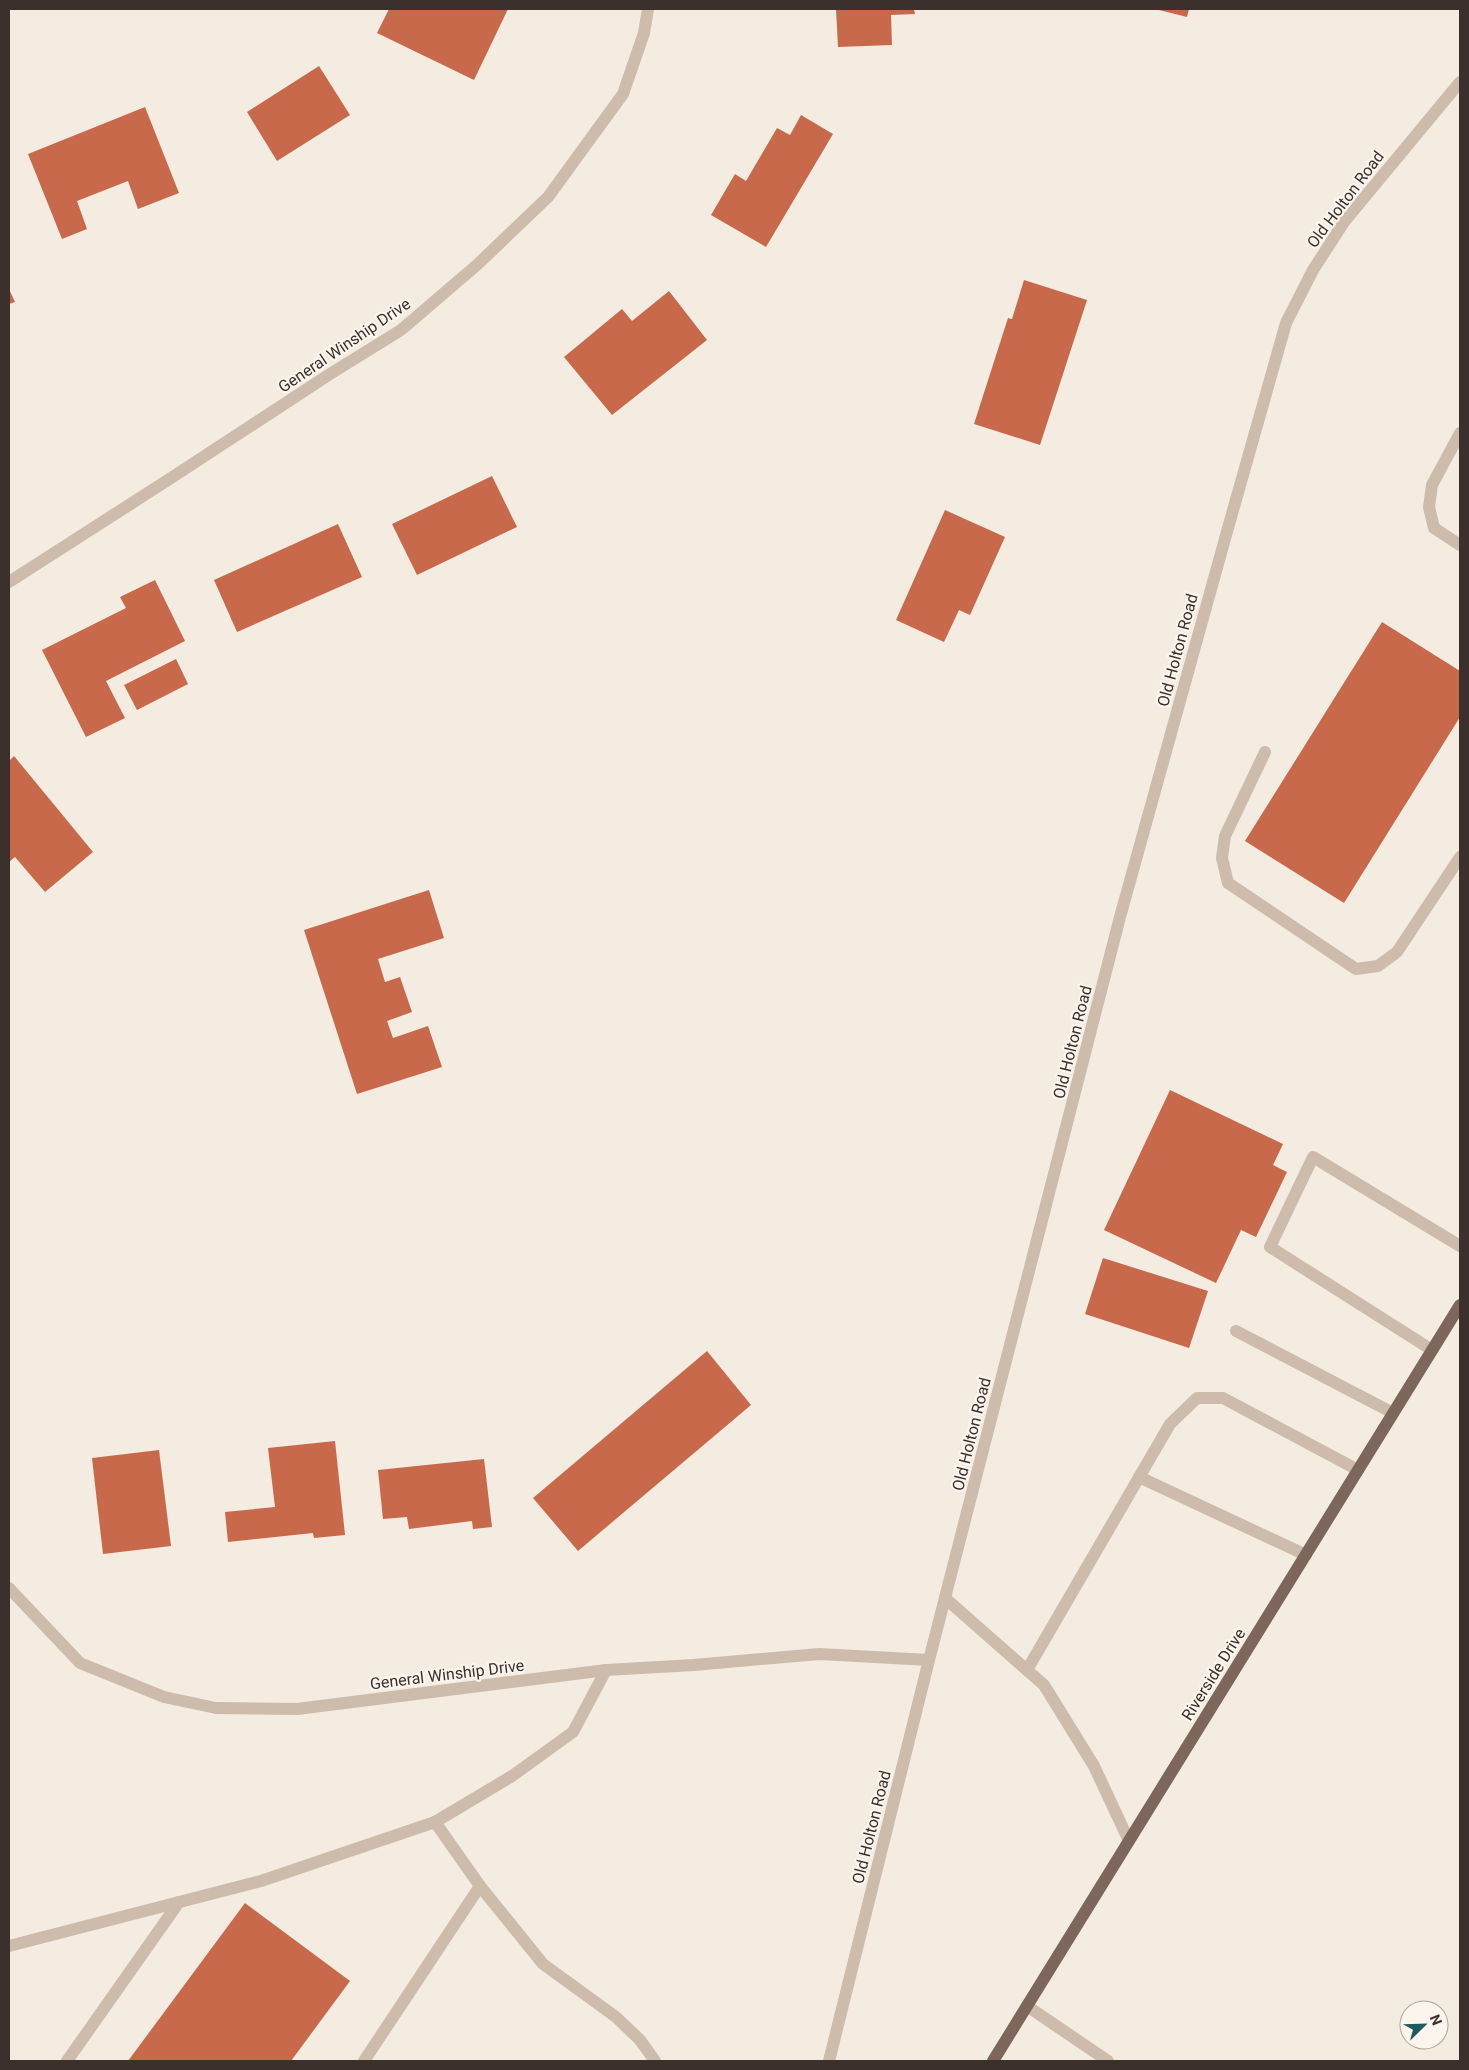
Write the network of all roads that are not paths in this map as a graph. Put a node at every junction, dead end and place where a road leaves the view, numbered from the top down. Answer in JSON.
{"nodes":[{"id":1,"x":648,"y":9,"type":"edge"},
{"id":2,"x":1460,"y":82,"type":"edge"},
{"id":3,"x":1460,"y":433,"type":"edge"},
{"id":4,"x":1460,"y":545,"type":"edge"},
{"id":5,"x":9,"y":582,"type":"edge"},
{"id":6,"x":1265,"y":752,"type":"dead end"},
{"id":7,"x":1460,"y":857,"type":"edge"},
{"id":8,"x":1460,"y":1246,"type":"edge"},
{"id":9,"x":1460,"y":1304,"type":"edge"},
{"id":10,"x":1236,"y":1330,"type":"dead end"},
{"id":11,"x":1432,"y":1350,"type":"junction"},
{"id":12,"x":1393,"y":1413,"type":"junction"},
{"id":13,"x":1358,"y":1470,"type":"junction"},
{"id":14,"x":1139,"y":1478,"type":"junction"},
{"id":15,"x":1306,"y":1555,"type":"junction"},
{"id":16,"x":9,"y":1588,"type":"edge"},
{"id":17,"x":945,"y":1598,"type":"junction"},
{"id":18,"x":929,"y":1660,"type":"junction"},
{"id":19,"x":606,"y":1670,"type":"junction"},
{"id":20,"x":1027,"y":1670,"type":"junction"},
{"id":21,"x":435,"y":1822,"type":"junction"},
{"id":22,"x":1128,"y":1841,"type":"junction"},
{"id":23,"x":480,"y":1886,"type":"junction"},
{"id":24,"x":179,"y":1902,"type":"junction"},
{"id":25,"x":9,"y":1946,"type":"edge"},
{"id":26,"x":1026,"y":2006,"type":"junction"},
{"id":27,"x":68,"y":2061,"type":"edge"},
{"id":28,"x":364,"y":2061,"type":"edge"},
{"id":29,"x":655,"y":2061,"type":"edge"},
{"id":30,"x":829,"y":2061,"type":"edge"},
{"id":31,"x":993,"y":2061,"type":"edge"},
{"id":32,"x":1108,"y":2061,"type":"edge"}],
"edges":[{"from":1,"to":5,"type":"street","name":"General Winship Drive"},
{"from":2,"to":17,"type":"street","name":"Old Holton Road"},
{"from":3,"to":4,"type":"street"},
{"from":6,"to":7,"type":"street"},
{"from":8,"to":11,"type":"street"},
{"from":9,"to":11,"type":"main road","name":"Riverside Drive"},
{"from":10,"to":12,"type":"street"},
{"from":11,"to":12,"type":"main road","name":"Riverside Drive"},
{"from":12,"to":13,"type":"main road","name":"Riverside Drive"},
{"from":13,"to":14,"type":"street"},
{"from":13,"to":15,"type":"main road","name":"Riverside Drive"},
{"from":14,"to":15,"type":"street"},
{"from":14,"to":20,"type":"street"},
{"from":15,"to":22,"type":"main road","name":"Riverside Drive"},
{"from":16,"to":19,"type":"street","name":"General Winship Drive"},
{"from":17,"to":18,"type":"street","name":"Old Holton Road"},
{"from":17,"to":20,"type":"street"},
{"from":18,"to":19,"type":"street","name":"General Winship Drive"},
{"from":18,"to":30,"type":"street","name":"Old Holton Road"},
{"from":19,"to":21,"type":"street"},
{"from":20,"to":22,"type":"street"},
{"from":21,"to":23,"type":"street"},
{"from":21,"to":24,"type":"street"},
{"from":22,"to":26,"type":"main road","name":"Riverside Drive"},
{"from":23,"to":28,"type":"street"},
{"from":23,"to":29,"type":"street"},
{"from":24,"to":25,"type":"street"},
{"from":24,"to":27,"type":"street"},
{"from":26,"to":31,"type":"main road","name":"Riverside Drive"},
{"from":26,"to":32,"type":"street"}]}
